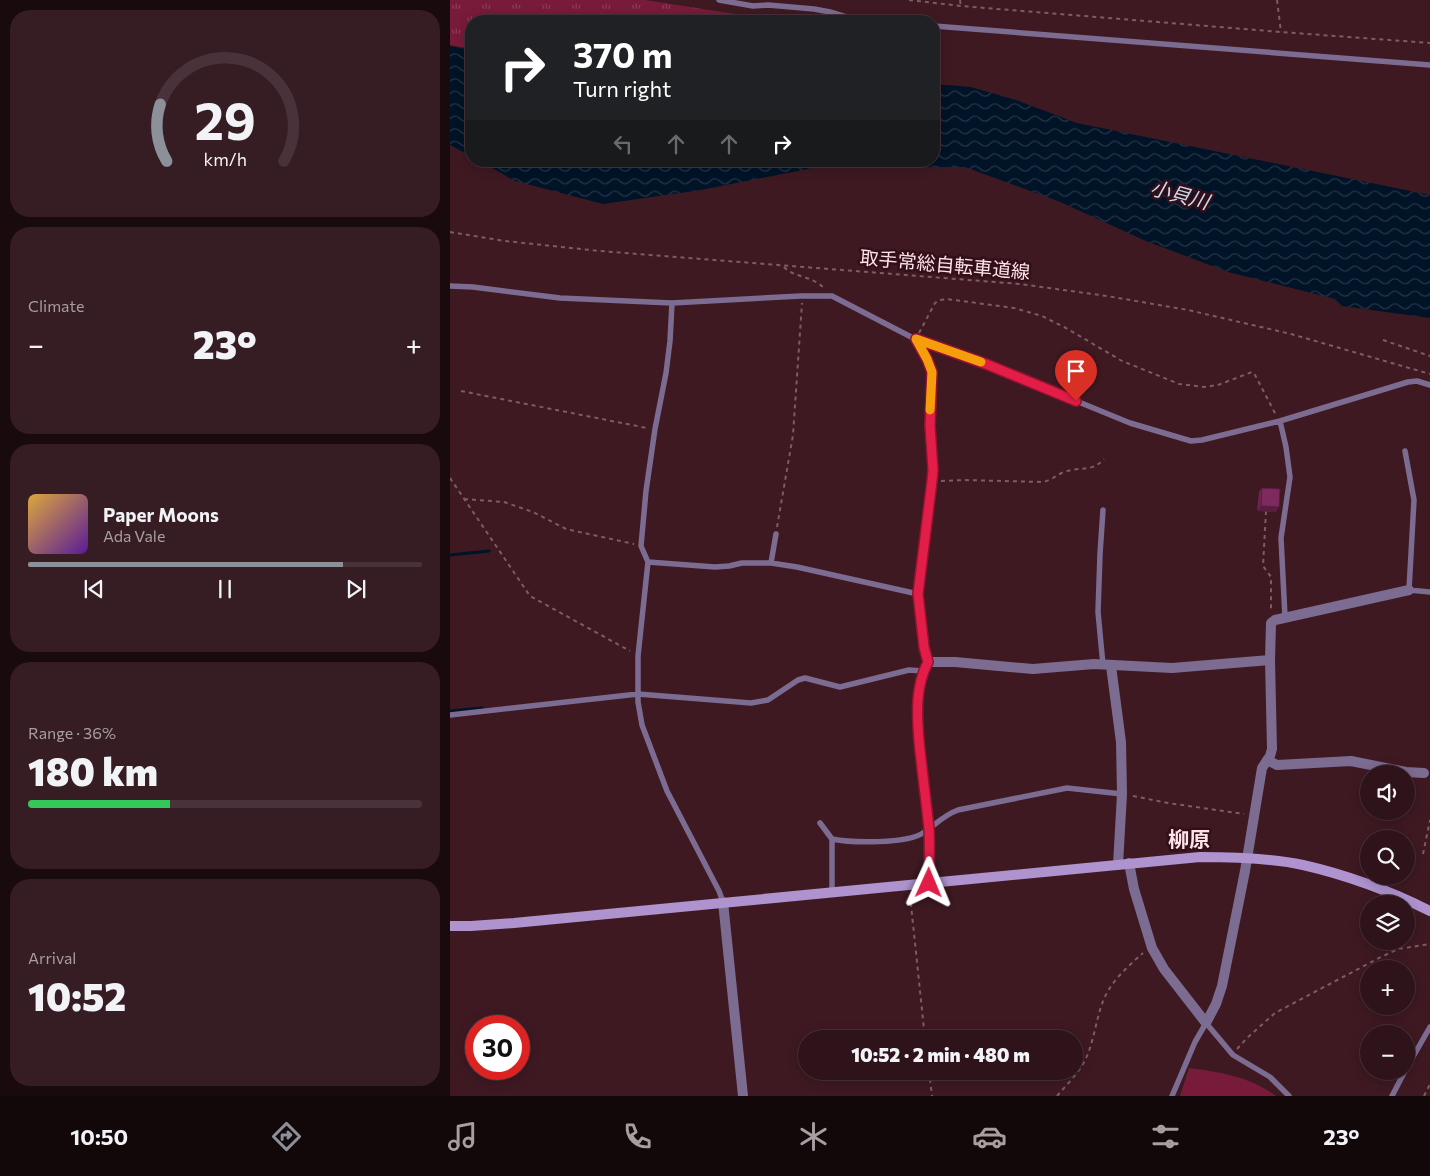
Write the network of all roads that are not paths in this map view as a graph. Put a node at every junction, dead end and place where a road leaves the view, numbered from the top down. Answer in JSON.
{"nodes":[{"id":1,"x":719,"y":0,"type":"edge"},
{"id":2,"x":840,"y":15,"type":"edge"},
{"id":3,"x":940,"y":26,"type":"edge"},
{"id":4,"x":1430,"y":65,"type":"edge"},
{"id":5,"x":450,"y":286,"type":"edge"},
{"id":6,"x":672,"y":303,"type":"junction"},
{"id":7,"x":916,"y":339,"type":"junction"},
{"id":8,"x":1430,"y":385,"type":"edge"},
{"id":9,"x":1280,"y":422,"type":"junction"},
{"id":10,"x":1405,"y":451,"type":"dead end"},
{"id":11,"x":1103,"y":510,"type":"dead end"},
{"id":12,"x":776,"y":534,"type":"road end"},
{"id":13,"x":648,"y":562,"type":"junction"},
{"id":14,"x":771,"y":563,"type":"junction"},
{"id":15,"x":1409,"y":590,"type":"junction"},
{"id":16,"x":1430,"y":592,"type":"edge"},
{"id":17,"x":918,"y":594,"type":"junction"},
{"id":18,"x":1285,"y":617,"type":"junction"},
{"id":19,"x":1270,"y":660,"type":"junction"},
{"id":20,"x":928,"y":662,"type":"junction"},
{"id":21,"x":1107,"y":665,"type":"junction"},
{"id":22,"x":923,"y":672,"type":"junction"},
{"id":23,"x":638,"y":694,"type":"junction"},
{"id":24,"x":450,"y":715,"type":"edge"},
{"id":25,"x":1267,"y":760,"type":"junction"},
{"id":26,"x":1427,"y":770,"type":"edge"},
{"id":27,"x":1122,"y":794,"type":"junction"},
{"id":28,"x":820,"y":824,"type":"dead end"},
{"id":29,"x":928,"y":828,"type":"junction"},
{"id":30,"x":832,"y":840,"type":"junction"},
{"id":31,"x":1247,"y":858,"type":"junction"},
{"id":32,"x":1129,"y":863,"type":"junction"},
{"id":33,"x":1118,"y":864,"type":"junction"},
{"id":34,"x":929,"y":883,"type":"junction"},
{"id":35,"x":832,"y":893,"type":"junction"},
{"id":36,"x":722,"y":902,"type":"junction"},
{"id":37,"x":1430,"y":911,"type":"edge"},
{"id":38,"x":450,"y":926,"type":"edge"},
{"id":39,"x":1206,"y":1023,"type":"junction"},
{"id":40,"x":1430,"y":1027,"type":"edge"},
{"id":41,"x":1415,"y":1054,"type":"edge"},
{"id":42,"x":1401,"y":1080,"type":"edge"},
{"id":43,"x":744,"y":1096,"type":"edge"},
{"id":44,"x":1172,"y":1096,"type":"edge"},
{"id":45,"x":1288,"y":1096,"type":"edge"},
{"id":46,"x":1392,"y":1096,"type":"edge"}],
"edges":[{"from":1,"to":2,"type":"lane"},
{"from":3,"to":4,"type":"lane"},
{"from":5,"to":6,"type":"lane"},
{"from":6,"to":7,"type":"lane"},
{"from":6,"to":13,"type":"lane"},
{"from":7,"to":9,"type":"lane"},
{"from":7,"to":17,"type":"lane"},
{"from":8,"to":9,"type":"lane"},
{"from":9,"to":18,"type":"lane"},
{"from":10,"to":15,"type":"lane"},
{"from":11,"to":21,"type":"lane"},
{"from":12,"to":14,"type":"lane"},
{"from":13,"to":14,"type":"lane"},
{"from":13,"to":23,"type":"lane"},
{"from":14,"to":17,"type":"lane"},
{"from":15,"to":16,"type":"lane"},
{"from":15,"to":18,"type":"street"},
{"from":17,"to":20,"type":"lane"},
{"from":18,"to":19,"type":"street"},
{"from":19,"to":21,"type":"street"},
{"from":19,"to":25,"type":"street"},
{"from":20,"to":21,"type":"street"},
{"from":20,"to":22,"type":"street"},
{"from":21,"to":27,"type":"street"},
{"from":22,"to":23,"type":"lane"},
{"from":22,"to":29,"type":"street"},
{"from":23,"to":24,"type":"lane"},
{"from":23,"to":36,"type":"lane"},
{"from":25,"to":26,"type":"street"},
{"from":25,"to":31,"type":"street"},
{"from":27,"to":29,"type":"lane"},
{"from":27,"to":33,"type":"street"},
{"from":28,"to":30,"type":"lane"},
{"from":29,"to":30,"type":"lane"},
{"from":29,"to":34,"type":"street"},
{"from":30,"to":35,"type":"lane"},
{"from":31,"to":32,"type":"street"},
{"from":31,"to":37,"type":"street"},
{"from":31,"to":39,"type":"street"},
{"from":32,"to":33,"type":"street"},
{"from":32,"to":39,"type":"street"},
{"from":33,"to":34,"type":"street"},
{"from":34,"to":35,"type":"street"},
{"from":35,"to":36,"type":"street"},
{"from":36,"to":38,"type":"street"},
{"from":36,"to":43,"type":"street"},
{"from":39,"to":44,"type":"lane"},
{"from":39,"to":45,"type":"lane"},
{"from":40,"to":41,"type":"lane"},
{"from":42,"to":46,"type":"lane"}]}
